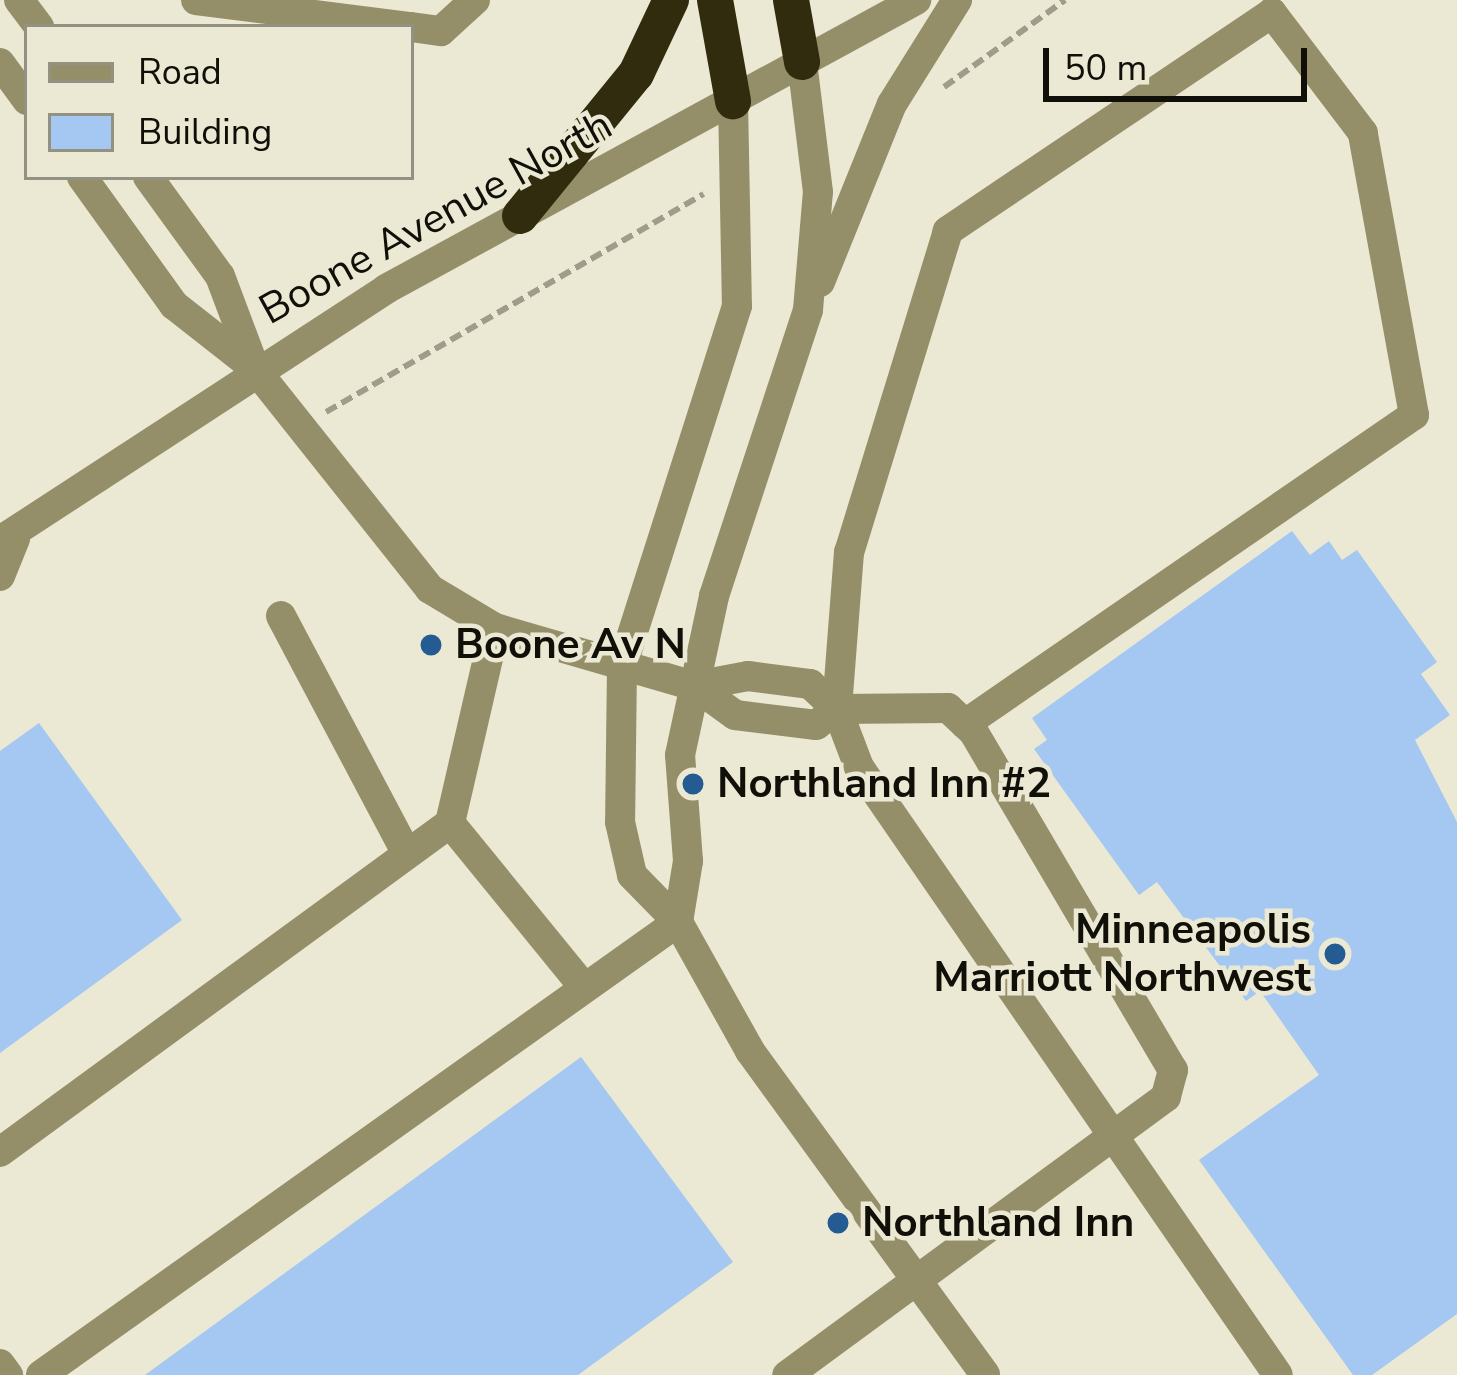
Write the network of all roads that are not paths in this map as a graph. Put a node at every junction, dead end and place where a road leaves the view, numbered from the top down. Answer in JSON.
{"nodes":[{"id":1,"x":196,"y":0,"type":"edge"},
{"id":2,"x":475,"y":0,"type":"edge"},
{"id":3,"x":671,"y":0,"type":"edge"},
{"id":4,"x":715,"y":0,"type":"edge"},
{"id":5,"x":791,"y":0,"type":"edge"},
{"id":6,"x":916,"y":0,"type":"edge"},
{"id":7,"x":957,"y":0,"type":"edge"},
{"id":8,"x":386,"y":24,"type":"edge"},
{"id":9,"x":414,"y":28,"type":"edge"},
{"id":10,"x":802,"y":62,"type":"junction"},
{"id":11,"x":0,"y":63,"type":"edge"},
{"id":12,"x":24,"y":96,"type":"edge"},
{"id":13,"x":733,"y":101,"type":"junction"},
{"id":14,"x":84,"y":180,"type":"edge"},
{"id":15,"x":150,"y":180,"type":"edge"},
{"id":16,"x":520,"y":216,"type":"junction"},
{"id":17,"x":808,"y":310,"type":"junction"},
{"id":18,"x":255,"y":369,"type":"junction"},
{"id":19,"x":8,"y":540,"type":"edge"},
{"id":20,"x":0,"y":576,"type":"edge"},
{"id":21,"x":281,"y":616,"type":"dead end"},
{"id":22,"x":495,"y":628,"type":"junction"},
{"id":23,"x":622,"y":667,"type":"junction"},
{"id":24,"x":694,"y":686,"type":"junction"},
{"id":25,"x":837,"y":709,"type":"junction"},
{"id":26,"x":965,"y":724,"type":"junction"},
{"id":27,"x":450,"y":823,"type":"junction"},
{"id":28,"x":407,"y":854,"type":"junction"},
{"id":29,"x":678,"y":922,"type":"junction"},
{"id":30,"x":582,"y":985,"type":"junction"},
{"id":31,"x":1114,"y":1133,"type":"junction"},
{"id":32,"x":0,"y":1152,"type":"edge"},
{"id":33,"x":915,"y":1280,"type":"junction"},
{"id":34,"x":0,"y":1364,"type":"edge"},
{"id":35,"x":8,"y":1375,"type":"edge"},
{"id":36,"x":41,"y":1375,"type":"edge"},
{"id":37,"x":787,"y":1375,"type":"edge"},
{"id":38,"x":985,"y":1375,"type":"edge"},
{"id":39,"x":1277,"y":1375,"type":"edge"}],
"edges":[{"from":1,"to":8,"type":"street"},
{"from":2,"to":9,"type":"street"},
{"from":3,"to":16,"type":"highway"},
{"from":4,"to":13,"type":"highway"},
{"from":5,"to":10,"type":"highway"},
{"from":6,"to":10,"type":"street","name":"Boone Avenue North"},
{"from":7,"to":17,"type":"street"},
{"from":10,"to":13,"type":"street","name":"Boone Avenue North"},
{"from":10,"to":17,"type":"street"},
{"from":11,"to":12,"type":"street"},
{"from":13,"to":16,"type":"street","name":"Boone Avenue North"},
{"from":13,"to":23,"type":"street"},
{"from":14,"to":18,"type":"street"},
{"from":15,"to":18,"type":"street"},
{"from":16,"to":18,"type":"street","name":"Boone Avenue North"},
{"from":17,"to":24,"type":"street"},
{"from":18,"to":19,"type":"street","name":"Boone Avenue North"},
{"from":18,"to":22,"type":"street"},
{"from":19,"to":20,"type":"street","name":"Boone Avenue North"},
{"from":21,"to":28,"type":"street"},
{"from":22,"to":23,"type":"street"},
{"from":22,"to":27,"type":"street"},
{"from":23,"to":24,"type":"street"},
{"from":23,"to":29,"type":"street"},
{"from":24,"to":25,"type":"street"},
{"from":24,"to":25,"type":"street"},
{"from":24,"to":29,"type":"street"},
{"from":25,"to":26,"type":"street"},
{"from":25,"to":26,"type":"street"},
{"from":25,"to":31,"type":"street"},
{"from":26,"to":31,"type":"street"},
{"from":27,"to":28,"type":"street"},
{"from":27,"to":30,"type":"street"},
{"from":28,"to":32,"type":"street"},
{"from":29,"to":30,"type":"street"},
{"from":29,"to":33,"type":"street"},
{"from":30,"to":36,"type":"street"},
{"from":31,"to":33,"type":"street"},
{"from":31,"to":39,"type":"street"},
{"from":33,"to":37,"type":"street"},
{"from":33,"to":38,"type":"street"},
{"from":34,"to":35,"type":"street"}]}
